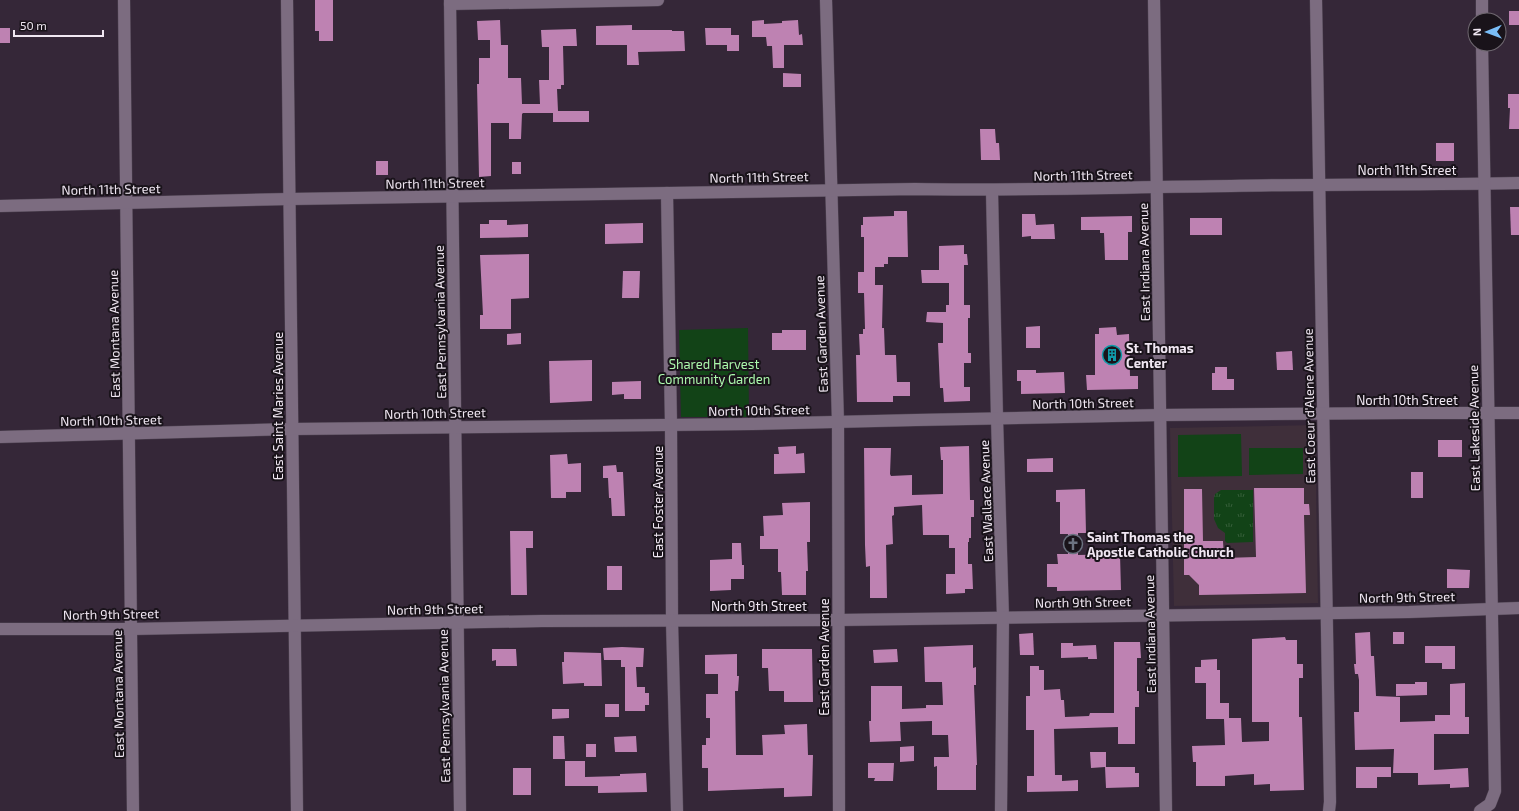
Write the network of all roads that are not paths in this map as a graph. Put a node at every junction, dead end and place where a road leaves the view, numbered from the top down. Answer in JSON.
{"nodes":[{"id":1,"x":124,"y":0,"type":"edge"},
{"id":2,"x":287,"y":0,"type":"edge"},
{"id":3,"x":650,"y":0,"type":"edge"},
{"id":4,"x":658,"y":0,"type":"edge"},
{"id":5,"x":826,"y":0,"type":"edge"},
{"id":6,"x":1154,"y":0,"type":"edge"},
{"id":7,"x":1316,"y":0,"type":"edge"},
{"id":8,"x":1482,"y":0,"type":"edge"},
{"id":9,"x":450,"y":2,"type":"edge"},
{"id":10,"x":1482,"y":12,"type":"edge"},
{"id":11,"x":1482,"y":52,"type":"edge"},
{"id":12,"x":1484,"y":183,"type":"junction"},
{"id":13,"x":1519,"y":183,"type":"edge"},
{"id":14,"x":1320,"y":185,"type":"junction"},
{"id":15,"x":1156,"y":187,"type":"junction"},
{"id":16,"x":831,"y":190,"type":"junction"},
{"id":17,"x":992,"y":191,"type":"junction"},
{"id":18,"x":667,"y":193,"type":"junction"},
{"id":19,"x":452,"y":197,"type":"junction"},
{"id":20,"x":290,"y":199,"type":"junction"},
{"id":21,"x":126,"y":202,"type":"junction"},
{"id":22,"x":0,"y":206,"type":"edge"},
{"id":23,"x":1519,"y":413,"type":"edge"},
{"id":24,"x":1323,"y":414,"type":"junction"},
{"id":25,"x":1488,"y":414,"type":"junction"},
{"id":26,"x":1161,"y":415,"type":"junction"},
{"id":27,"x":997,"y":418,"type":"junction"},
{"id":28,"x":838,"y":423,"type":"junction"},
{"id":29,"x":671,"y":425,"type":"junction"},
{"id":30,"x":455,"y":427,"type":"junction"},
{"id":31,"x":292,"y":430,"type":"junction"},
{"id":32,"x":129,"y":434,"type":"junction"},
{"id":33,"x":0,"y":437,"type":"edge"},
{"id":34,"x":1519,"y":608,"type":"edge"},
{"id":35,"x":1492,"y":609,"type":"junction"},
{"id":36,"x":1328,"y":612,"type":"junction"},
{"id":37,"x":1163,"y":615,"type":"junction"},
{"id":38,"x":1003,"y":618,"type":"junction"},
{"id":39,"x":838,"y":620,"type":"junction"},
{"id":40,"x":672,"y":621,"type":"junction"},
{"id":41,"x":458,"y":624,"type":"junction"},
{"id":42,"x":294,"y":625,"type":"junction"},
{"id":43,"x":0,"y":629,"type":"edge"},
{"id":44,"x":131,"y":629,"type":"junction"},
{"id":45,"x":1483,"y":809,"type":"edge"},
{"id":46,"x":134,"y":811,"type":"edge"},
{"id":47,"x":297,"y":811,"type":"edge"},
{"id":48,"x":460,"y":811,"type":"edge"},
{"id":49,"x":677,"y":811,"type":"edge"},
{"id":50,"x":839,"y":811,"type":"edge"},
{"id":51,"x":1001,"y":811,"type":"edge"},
{"id":52,"x":1166,"y":811,"type":"edge"},
{"id":53,"x":1329,"y":811,"type":"edge"}],
"edges":[{"from":1,"to":21,"type":"street","name":"East Montana Avenue"},
{"from":2,"to":20,"type":"street","name":"East Saint Maries Avenue"},
{"from":3,"to":4,"type":"street"},
{"from":3,"to":9,"type":"street"},
{"from":5,"to":16,"type":"street","name":"East Garden Avenue"},
{"from":6,"to":15,"type":"street","name":"East Indiana Avenue"},
{"from":7,"to":14,"type":"street","name":"East Coeur d'Alene Avenue"},
{"from":8,"to":10,"type":"street"},
{"from":9,"to":19,"type":"street","name":"East Pennsylvania Avenue"},
{"from":11,"to":12,"type":"street","name":"East Lakeside Avenue"},
{"from":12,"to":13,"type":"street","name":"North 11th Street"},
{"from":12,"to":14,"type":"street","name":"North 11th Street"},
{"from":12,"to":25,"type":"street","name":"East Lakeside Avenue"},
{"from":14,"to":15,"type":"street","name":"North 11th Street"},
{"from":14,"to":24,"type":"street","name":"East Coeur d'Alene Avenue"},
{"from":15,"to":17,"type":"street","name":"North 11th Street"},
{"from":15,"to":26,"type":"street","name":"East Indiana Avenue"},
{"from":16,"to":17,"type":"street","name":"North 11th Street"},
{"from":16,"to":18,"type":"street","name":"North 11th Street"},
{"from":16,"to":28,"type":"street","name":"East Garden Avenue"},
{"from":17,"to":27,"type":"street","name":"East Wallace Avenue"},
{"from":18,"to":19,"type":"street","name":"North 11th Street"},
{"from":18,"to":29,"type":"street","name":"East Foster Avenue"},
{"from":19,"to":20,"type":"street","name":"North 11th Street"},
{"from":19,"to":30,"type":"street","name":"East Pennsylvania Avenue"},
{"from":20,"to":21,"type":"street","name":"North 11th Street"},
{"from":20,"to":31,"type":"street","name":"East Saint Maries Avenue"},
{"from":21,"to":22,"type":"street","name":"North 11th Street"},
{"from":21,"to":32,"type":"street","name":"East Montana Avenue"},
{"from":23,"to":25,"type":"street","name":"North 10th Street"},
{"from":24,"to":25,"type":"street","name":"North 10th Street"},
{"from":24,"to":26,"type":"street","name":"North 10th Street"},
{"from":24,"to":36,"type":"street","name":"East Coeur d'Alene Avenue"},
{"from":25,"to":35,"type":"street","name":"East Lakeside Avenue"},
{"from":26,"to":27,"type":"street","name":"North 10th Street"},
{"from":26,"to":37,"type":"street","name":"East Indiana Avenue"},
{"from":27,"to":28,"type":"street","name":"North 10th Street"},
{"from":27,"to":38,"type":"street","name":"East Wallace Avenue"},
{"from":28,"to":29,"type":"street","name":"North 10th Street"},
{"from":28,"to":39,"type":"street","name":"East Garden Avenue"},
{"from":29,"to":30,"type":"street","name":"North 10th Street"},
{"from":29,"to":40,"type":"street","name":"East Foster Avenue"},
{"from":30,"to":31,"type":"street","name":"North 10th Street"},
{"from":30,"to":41,"type":"street","name":"East Pennsylvania Avenue"},
{"from":31,"to":32,"type":"street","name":"North 10th Street"},
{"from":31,"to":42,"type":"street","name":"East Saint Maries Avenue"},
{"from":32,"to":33,"type":"street","name":"North 10th Street"},
{"from":32,"to":44,"type":"street","name":"East Montana Avenue"},
{"from":34,"to":35,"type":"street","name":"North 9th Street"},
{"from":35,"to":36,"type":"street","name":"North 9th Street"},
{"from":35,"to":45,"type":"street","name":"East Lakeside Avenue"},
{"from":36,"to":37,"type":"street","name":"North 9th Street"},
{"from":36,"to":53,"type":"street","name":"East Coeur d'Alene Avenue"},
{"from":37,"to":38,"type":"street","name":"North 9th Street"},
{"from":37,"to":52,"type":"street","name":"East Indiana Avenue"},
{"from":38,"to":39,"type":"street","name":"North 9th Street"},
{"from":38,"to":51,"type":"street","name":"East Wallace Avenue"},
{"from":39,"to":40,"type":"street","name":"North 9th Street"},
{"from":39,"to":50,"type":"street","name":"East Garden Avenue"},
{"from":40,"to":41,"type":"street","name":"North 9th Street"},
{"from":40,"to":49,"type":"street","name":"East Foster Avenue"},
{"from":41,"to":42,"type":"street","name":"North 9th Street"},
{"from":41,"to":48,"type":"street","name":"East Pennsylvania Avenue"},
{"from":42,"to":44,"type":"street","name":"North 9th Street"},
{"from":42,"to":47,"type":"street","name":"East Saint Maries Avenue"},
{"from":43,"to":44,"type":"street","name":"North 9th Street"},
{"from":44,"to":46,"type":"street","name":"East Montana Avenue"}]}
